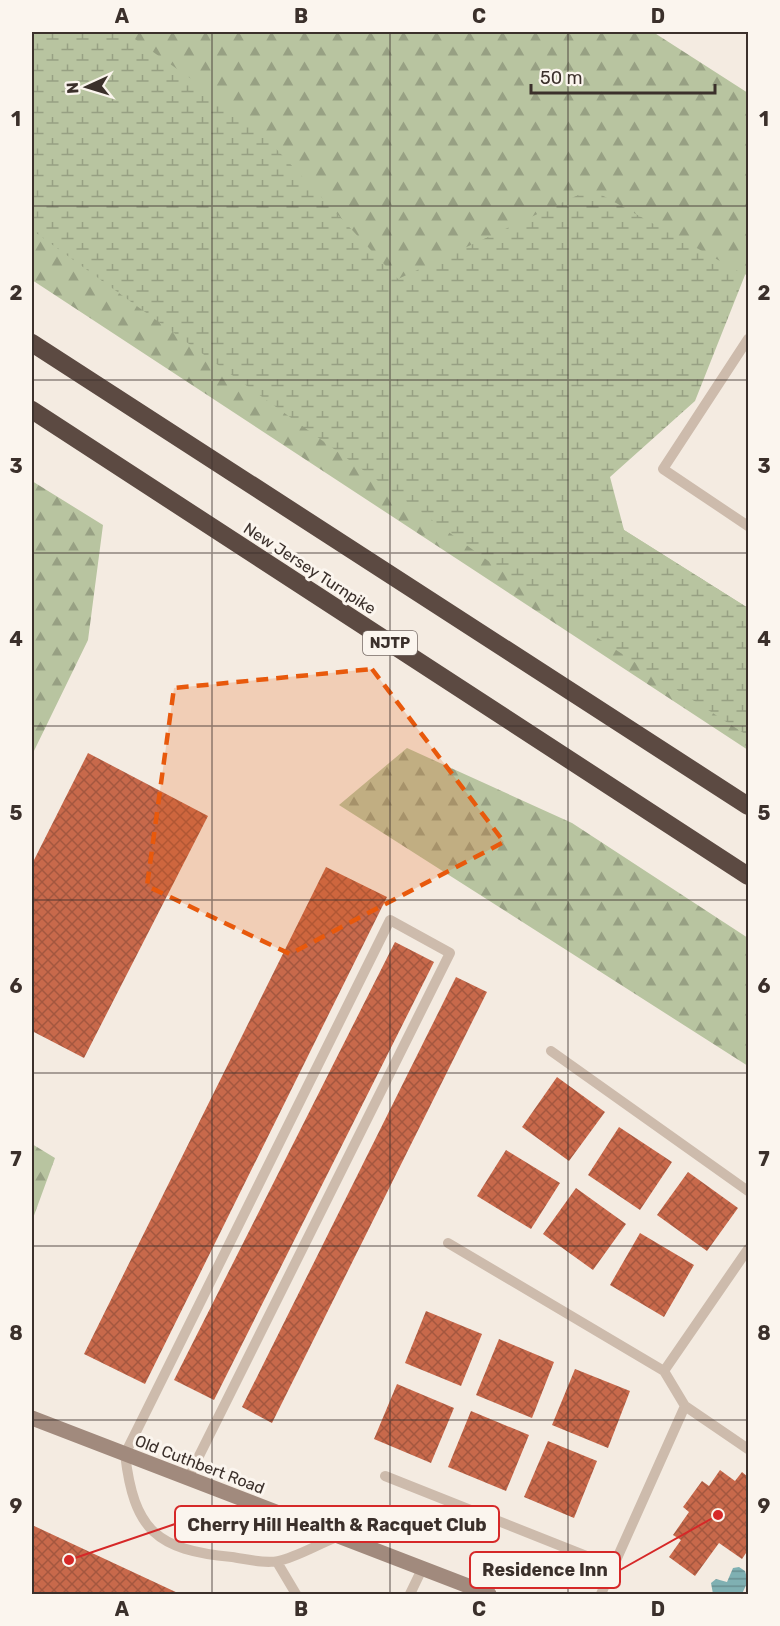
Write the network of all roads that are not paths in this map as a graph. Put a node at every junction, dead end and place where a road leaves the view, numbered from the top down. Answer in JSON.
{"nodes":[{"id":1,"x":748,"y":339,"type":"edge"},
{"id":2,"x":32,"y":343,"type":"edge"},
{"id":3,"x":32,"y":410,"type":"edge"},
{"id":4,"x":748,"y":526,"type":"edge"},
{"id":5,"x":748,"y":806,"type":"edge"},
{"id":6,"x":748,"y":876,"type":"edge"},
{"id":7,"x":552,"y":1051,"type":"dead end"},
{"id":8,"x":748,"y":1191,"type":"edge"},
{"id":9,"x":448,"y":1243,"type":"dead end"},
{"id":10,"x":748,"y":1249,"type":"edge"},
{"id":11,"x":664,"y":1371,"type":"junction"},
{"id":12,"x":685,"y":1406,"type":"junction"},
{"id":13,"x":32,"y":1418,"type":"edge"},
{"id":14,"x":748,"y":1449,"type":"edge"},
{"id":15,"x":125,"y":1454,"type":"junction"},
{"id":16,"x":385,"y":1476,"type":"dead end"},
{"id":17,"x":188,"y":1478,"type":"junction"},
{"id":18,"x":337,"y":1537,"type":"junction"},
{"id":19,"x":277,"y":1562,"type":"junction"},
{"id":20,"x":614,"y":1567,"type":"junction"},
{"id":21,"x":422,"y":1569,"type":"junction"},
{"id":22,"x":296,"y":1594,"type":"edge"},
{"id":23,"x":410,"y":1594,"type":"edge"},
{"id":24,"x":489,"y":1594,"type":"edge"},
{"id":25,"x":601,"y":1594,"type":"edge"}],
"edges":[{"from":1,"to":4,"type":"lane"},
{"from":2,"to":5,"type":"highway"},
{"from":3,"to":6,"type":"highway","name":"New Jersey Turnpike","number":"NJTP"},
{"from":7,"to":8,"type":"lane"},
{"from":9,"to":11,"type":"lane"},
{"from":10,"to":11,"type":"lane"},
{"from":11,"to":12,"type":"lane"},
{"from":12,"to":14,"type":"lane"},
{"from":12,"to":20,"type":"lane"},
{"from":13,"to":15,"type":"street","name":"Old Cuthbert Road"},
{"from":15,"to":17,"type":"street","name":"Old Cuthbert Road"},
{"from":15,"to":17,"type":"lane"},
{"from":15,"to":19,"type":"lane"},
{"from":16,"to":20,"type":"lane"},
{"from":17,"to":18,"type":"street","name":"Old Cuthbert Road"},
{"from":18,"to":19,"type":"lane"},
{"from":18,"to":21,"type":"street","name":"Old Cuthbert Road"},
{"from":19,"to":22,"type":"lane"},
{"from":20,"to":25,"type":"lane"},
{"from":21,"to":23,"type":"lane"},
{"from":21,"to":24,"type":"street","name":"Old Cuthbert Road"}]}
